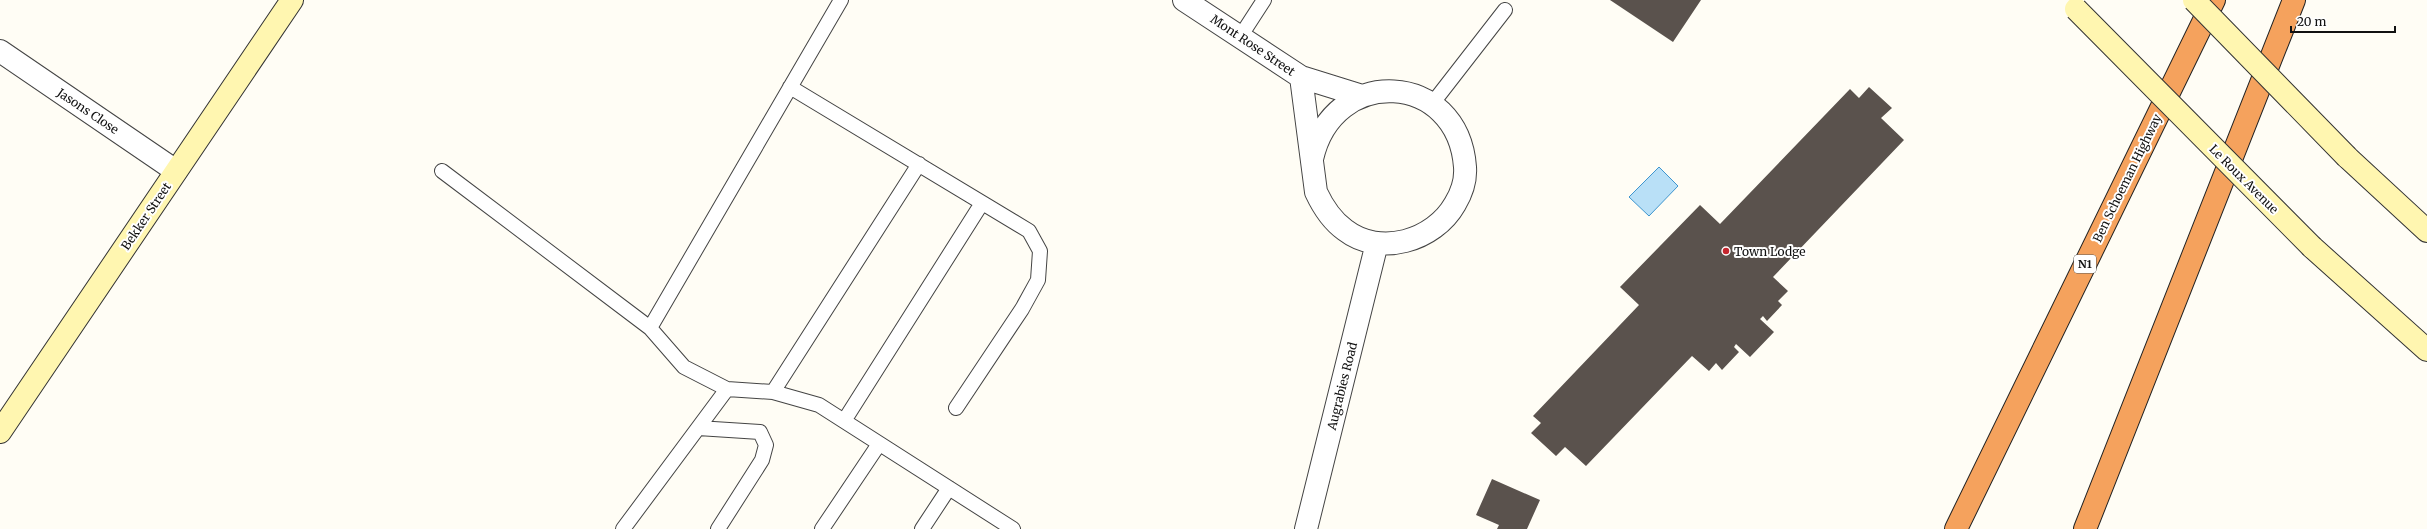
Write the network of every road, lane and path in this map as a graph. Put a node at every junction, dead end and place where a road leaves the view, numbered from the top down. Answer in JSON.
{"nodes":[{"id":1,"x":292,"y":0,"type":"edge"},
{"id":2,"x":841,"y":0,"type":"edge"},
{"id":3,"x":1184,"y":0,"type":"edge"},
{"id":4,"x":1264,"y":0,"type":"edge"},
{"id":5,"x":2194,"y":0,"type":"edge"},
{"id":6,"x":2214,"y":0,"type":"edge"},
{"id":7,"x":2294,"y":0,"type":"edge"},
{"id":8,"x":2072,"y":4,"type":"edge"},
{"id":9,"x":1505,"y":10,"type":"dead end"},
{"id":10,"x":1240,"y":37,"type":"junction"},
{"id":11,"x":0,"y":51,"type":"edge"},
{"id":12,"x":1301,"y":77,"type":"junction"},
{"id":13,"x":790,"y":87,"type":"junction"},
{"id":14,"x":1362,"y":96,"type":"junction"},
{"id":15,"x":1432,"y":104,"type":"junction"},
{"id":16,"x":1312,"y":159,"type":"junction"},
{"id":17,"x":919,"y":164,"type":"junction"},
{"id":18,"x":176,"y":171,"type":"junction"},
{"id":19,"x":442,"y":171,"type":"dead end"},
{"id":20,"x":982,"y":203,"type":"junction"},
{"id":21,"x":2427,"y":231,"type":"edge"},
{"id":22,"x":1377,"y":243,"type":"junction"},
{"id":23,"x":650,"y":328,"type":"junction"},
{"id":24,"x":2427,"y":350,"type":"edge"},
{"id":25,"x":727,"y":389,"type":"junction"},
{"id":26,"x":773,"y":392,"type":"junction"},
{"id":27,"x":956,"y":408,"type":"dead end"},
{"id":28,"x":844,"y":422,"type":"junction"},
{"id":29,"x":698,"y":428,"type":"junction"},
{"id":30,"x":0,"y":432,"type":"edge"},
{"id":31,"x":879,"y":444,"type":"junction"},
{"id":32,"x":949,"y":488,"type":"junction"},
{"id":33,"x":998,"y":525,"type":"edge"},
{"id":34,"x":623,"y":529,"type":"edge"},
{"id":35,"x":718,"y":529,"type":"edge"},
{"id":36,"x":822,"y":529,"type":"edge"},
{"id":37,"x":922,"y":529,"type":"edge"},
{"id":38,"x":1013,"y":529,"type":"edge"},
{"id":39,"x":1306,"y":529,"type":"edge"},
{"id":40,"x":1956,"y":529,"type":"edge"},
{"id":41,"x":2085,"y":529,"type":"edge"}],
"edges":[{"from":1,"to":18,"type":"main road","name":"Bekker Street"},
{"from":2,"to":13,"type":"lane"},
{"from":3,"to":10,"type":"street","name":"Mont Rose Street"},
{"from":4,"to":10,"type":"lane"},
{"from":5,"to":21,"type":"main road","bridge":true},
{"from":6,"to":40,"type":"highway","name":"Ben Schoeman Highway","number":"N1"},
{"from":7,"to":41,"type":"highway"},
{"from":8,"to":24,"type":"main road","name":"Le Roux Avenue","bridge":true},
{"from":9,"to":15,"type":"lane"},
{"from":10,"to":12,"type":"street","name":"Mont Rose Street"},
{"from":11,"to":18,"type":"street","name":"Jasons Close"},
{"from":12,"to":14,"type":"street","name":"Mont Rose Street"},
{"from":12,"to":16,"type":"street","name":"Mont Rose Street"},
{"from":13,"to":17,"type":"lane"},
{"from":13,"to":23,"type":"lane"},
{"from":14,"to":15,"type":"street"},
{"from":14,"to":16,"type":"street"},
{"from":15,"to":22,"type":"street"},
{"from":16,"to":22,"type":"street","name":"Mont Rose Street"},
{"from":17,"to":20,"type":"lane"},
{"from":17,"to":26,"type":"lane"},
{"from":18,"to":30,"type":"main road","name":"Bekker Street"},
{"from":19,"to":23,"type":"lane"},
{"from":20,"to":27,"type":"lane"},
{"from":20,"to":28,"type":"lane"},
{"from":22,"to":39,"type":"street","name":"Augrabies Road"},
{"from":23,"to":25,"type":"lane"},
{"from":25,"to":26,"type":"lane"},
{"from":25,"to":29,"type":"lane"},
{"from":26,"to":28,"type":"lane"},
{"from":28,"to":31,"type":"lane"},
{"from":29,"to":34,"type":"lane"},
{"from":29,"to":35,"type":"lane"},
{"from":31,"to":32,"type":"lane"},
{"from":31,"to":36,"type":"lane"},
{"from":32,"to":33,"type":"lane"},
{"from":32,"to":37,"type":"lane"},
{"from":33,"to":38,"type":"lane"}]}
